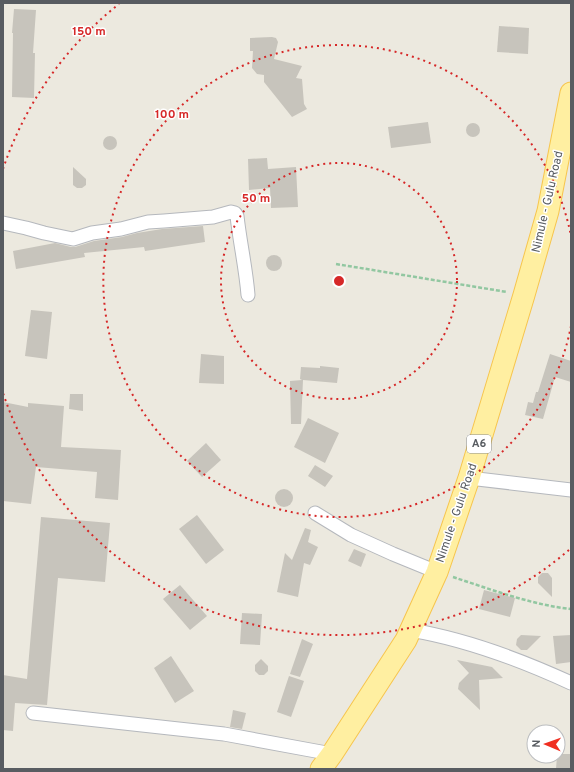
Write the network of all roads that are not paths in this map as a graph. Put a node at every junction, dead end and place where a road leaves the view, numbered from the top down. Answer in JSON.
{"nodes":[{"id":1,"x":571,"y":93,"type":"edge"},
{"id":2,"x":3,"y":223,"type":"edge"},
{"id":3,"x":248,"y":295,"type":"dead end"},
{"id":4,"x":469,"y":478,"type":"junction"},
{"id":5,"x":571,"y":490,"type":"edge"},
{"id":6,"x":315,"y":513,"type":"dead end"},
{"id":7,"x":437,"y":572,"type":"junction"},
{"id":8,"x":410,"y":630,"type":"junction"},
{"id":9,"x":571,"y":683,"type":"edge"},
{"id":10,"x":33,"y":713,"type":"dead end"},
{"id":11,"x":326,"y":761,"type":"edge"}],
"edges":[{"from":1,"to":4,"type":"main road","name":"Nimule - Gulu Road","number":"A6"},
{"from":2,"to":3,"type":"street"},
{"from":4,"to":5,"type":"street"},
{"from":4,"to":7,"type":"main road","name":"Nimule - Gulu Road","number":"A6"},
{"from":6,"to":7,"type":"street"},
{"from":7,"to":8,"type":"main road","name":"Nimule - Gulu Road","number":"A6"},
{"from":8,"to":9,"type":"street"},
{"from":8,"to":11,"type":"main road","name":"Nimule - Gulu Road","number":"A6"},
{"from":10,"to":11,"type":"street"}]}
